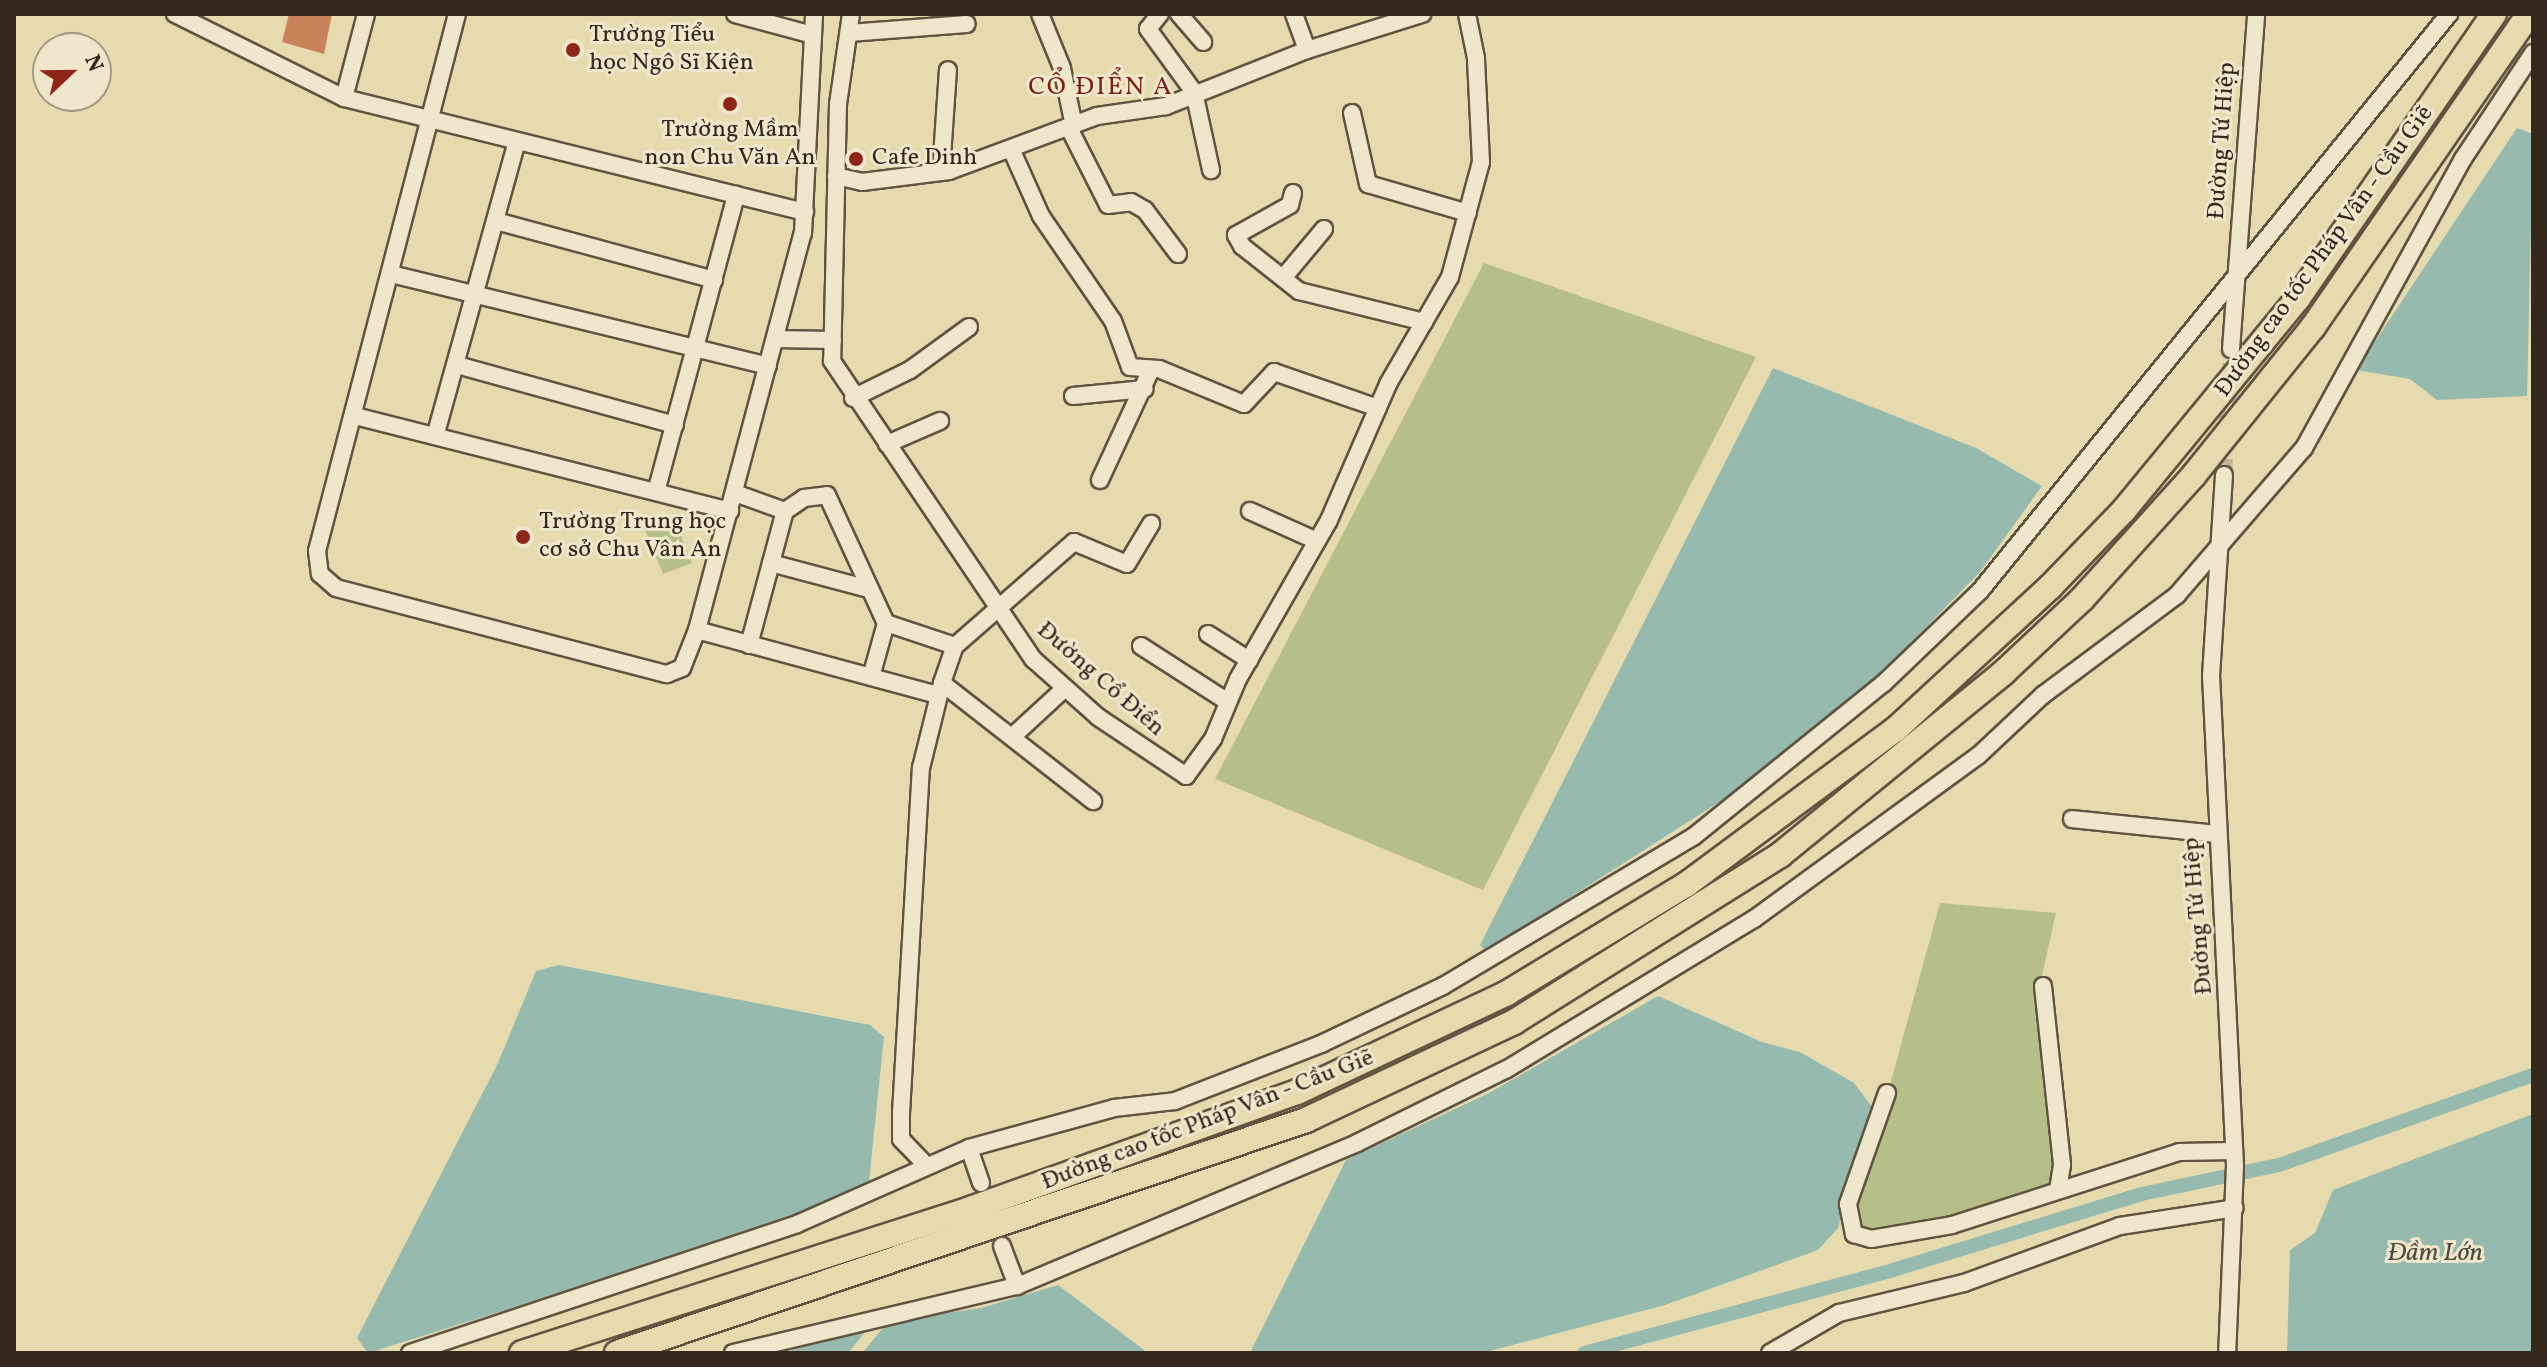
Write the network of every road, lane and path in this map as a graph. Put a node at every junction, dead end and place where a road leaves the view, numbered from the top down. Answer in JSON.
{"nodes":[{"id":1,"x":175,"y":14,"type":"edge"},
{"id":2,"x":366,"y":14,"type":"edge"},
{"id":3,"x":457,"y":14,"type":"edge"},
{"id":4,"x":739,"y":14,"type":"edge"},
{"id":5,"x":814,"y":14,"type":"edge"},
{"id":6,"x":851,"y":14,"type":"edge"},
{"id":7,"x":1040,"y":14,"type":"edge"},
{"id":8,"x":1160,"y":14,"type":"edge"},
{"id":9,"x":1179,"y":14,"type":"edge"},
{"id":10,"x":1294,"y":14,"type":"edge"},
{"id":11,"x":1422,"y":14,"type":"edge"},
{"id":12,"x":1467,"y":14,"type":"edge"},
{"id":13,"x":2256,"y":14,"type":"edge"},
{"id":14,"x":2449,"y":14,"type":"edge"},
{"id":15,"x":2494,"y":14,"type":"edge"},
{"id":16,"x":2529,"y":14,"type":"edge"},
{"id":17,"x":1381,"y":20,"type":"edge"},
{"id":18,"x":967,"y":24,"type":"dead end"},
{"id":19,"x":849,"y":33,"type":"junction"},
{"id":20,"x":813,"y":35,"type":"junction"},
{"id":21,"x":1203,"y":42,"type":"dead end"},
{"id":22,"x":1307,"y":50,"type":"junction"},
{"id":23,"x":2533,"y":53,"type":"edge"},
{"id":24,"x":948,"y":70,"type":"dead end"},
{"id":25,"x":1194,"y":92,"type":"junction"},
{"id":26,"x":344,"y":98,"type":"junction"},
{"id":27,"x":1352,"y":113,"type":"dead end"},
{"id":28,"x":430,"y":119,"type":"junction"},
{"id":29,"x":1072,"y":127,"type":"junction"},
{"id":30,"x":517,"y":141,"type":"junction"},
{"id":31,"x":1012,"y":151,"type":"junction"},
{"id":32,"x":1211,"y":170,"type":"dead end"},
{"id":33,"x":941,"y":172,"type":"junction"},
{"id":34,"x":836,"y":176,"type":"junction"},
{"id":35,"x":1293,"y":193,"type":"dead end"},
{"id":36,"x":736,"y":195,"type":"junction"},
{"id":37,"x":805,"y":212,"type":"junction"},
{"id":38,"x":1468,"y":213,"type":"junction"},
{"id":39,"x":496,"y":221,"type":"junction"},
{"id":40,"x":1324,"y":229,"type":"dead end"},
{"id":41,"x":1178,"y":254,"type":"dead end"},
{"id":42,"x":2238,"y":272,"type":"junction"},
{"id":43,"x":391,"y":274,"type":"junction"},
{"id":44,"x":1283,"y":278,"type":"junction"},
{"id":45,"x":714,"y":280,"type":"junction"},
{"id":46,"x":476,"y":294,"type":"junction"},
{"id":47,"x":1424,"y":322,"type":"junction"},
{"id":48,"x":969,"y":327,"type":"dead end"},
{"id":49,"x":775,"y":339,"type":"junction"},
{"id":50,"x":833,"y":340,"type":"junction"},
{"id":51,"x":697,"y":348,"type":"junction"},
{"id":52,"x":2231,"y":349,"type":"tunnel mouth"},
{"id":53,"x":457,"y":365,"type":"junction"},
{"id":54,"x":768,"y":366,"type":"junction"},
{"id":55,"x":1150,"y":372,"type":"junction"},
{"id":56,"x":1145,"y":389,"type":"junction"},
{"id":57,"x":1073,"y":396,"type":"dead end"},
{"id":58,"x":853,"y":398,"type":"junction"},
{"id":59,"x":1378,"y":408,"type":"junction"},
{"id":60,"x":355,"y":416,"type":"junction"},
{"id":61,"x":940,"y":421,"type":"dead end"},
{"id":62,"x":675,"y":425,"type":"junction"},
{"id":63,"x":436,"y":433,"type":"junction"},
{"id":64,"x":887,"y":444,"type":"junction"},
{"id":65,"x":2224,"y":475,"type":"tunnel mouth"},
{"id":66,"x":1100,"y":480,"type":"dead end"},
{"id":67,"x":656,"y":492,"type":"junction"},
{"id":68,"x":735,"y":493,"type":"junction"},
{"id":69,"x":730,"y":511,"type":"junction"},
{"id":70,"x":785,"y":511,"type":"junction"},
{"id":71,"x":1250,"y":511,"type":"dead end"},
{"id":72,"x":1151,"y":524,"type":"dead end"},
{"id":73,"x":1317,"y":541,"type":"junction"},
{"id":74,"x":2221,"y":546,"type":"junction"},
{"id":75,"x":771,"y":563,"type":"junction"},
{"id":76,"x":869,"y":589,"type":"junction"},
{"id":77,"x":997,"y":614,"type":"junction"},
{"id":78,"x":886,"y":623,"type":"junction"},
{"id":79,"x":697,"y":630,"type":"junction"},
{"id":80,"x":1208,"y":634,"type":"dead end"},
{"id":81,"x":749,"y":645,"type":"junction"},
{"id":82,"x":955,"y":646,"type":"junction"},
{"id":83,"x":1141,"y":646,"type":"dead end"},
{"id":84,"x":1249,"y":660,"type":"junction"},
{"id":85,"x":871,"y":677,"type":"junction"},
{"id":86,"x":1065,"y":688,"type":"junction"},
{"id":87,"x":940,"y":689,"type":"junction"},
{"id":88,"x":1228,"y":702,"type":"junction"},
{"id":89,"x":1013,"y":736,"type":"junction"},
{"id":90,"x":1093,"y":801,"type":"dead end"},
{"id":91,"x":2072,"y":819,"type":"dead end"},
{"id":92,"x":2216,"y":834,"type":"junction"},
{"id":93,"x":2043,"y":986,"type":"dead end"},
{"id":94,"x":1887,"y":1093,"type":"dead end"},
{"id":95,"x":969,"y":1148,"type":"junction"},
{"id":96,"x":2234,"y":1159,"type":"junction"},
{"id":97,"x":926,"y":1165,"type":"junction"},
{"id":98,"x":981,"y":1183,"type":"dead end"},
{"id":99,"x":2058,"y":1190,"type":"junction"},
{"id":100,"x":2235,"y":1203,"type":"junction"},
{"id":101,"x":1002,"y":1246,"type":"dead end"},
{"id":102,"x":1017,"y":1286,"type":"junction"},
{"id":103,"x":410,"y":1353,"type":"edge"},
{"id":104,"x":522,"y":1353,"type":"edge"},
{"id":105,"x":617,"y":1353,"type":"edge"},
{"id":106,"x":733,"y":1353,"type":"edge"},
{"id":107,"x":1770,"y":1353,"type":"edge"},
{"id":108,"x":2227,"y":1353,"type":"edge"}],
"edges":[{"from":1,"to":26,"type":"street"},
{"from":2,"to":26,"type":"street"},
{"from":3,"to":28,"type":"street"},
{"from":4,"to":20,"type":"street"},
{"from":5,"to":20,"type":"street"},
{"from":6,"to":19,"type":"street","name":"Đường Cổ Điển"},
{"from":7,"to":29,"type":"street"},
{"from":8,"to":25,"type":"street"},
{"from":9,"to":21,"type":"street"},
{"from":10,"to":22,"type":"street"},
{"from":11,"to":17,"type":"street"},
{"from":12,"to":38,"type":"street","name":"Đường Cổ Điển"},
{"from":13,"to":42,"type":"street","name":"Đường Tứ Hiệp"},
{"from":14,"to":42,"type":"street"},
{"from":15,"to":104,"type":"highway","name":"Đường cao tốc Pháp Vân - Cầu Giẽ"},
{"from":16,"to":105,"type":"highway","name":"Đường cao tốc Pháp Vân - Cầu Giẽ"},
{"from":17,"to":22,"type":"street"},
{"from":18,"to":19,"type":"street"},
{"from":19,"to":34,"type":"street","name":"Đường Cổ Điển"},
{"from":20,"to":37,"type":"street"},
{"from":22,"to":25,"type":"street"},
{"from":23,"to":74,"type":"street"},
{"from":24,"to":33,"type":"street"},
{"from":25,"to":29,"type":"street"},
{"from":25,"to":32,"type":"street"},
{"from":26,"to":28,"type":"street"},
{"from":27,"to":38,"type":"street"},
{"from":28,"to":30,"type":"street"},
{"from":28,"to":43,"type":"street"},
{"from":29,"to":31,"type":"street"},
{"from":29,"to":41,"type":"street"},
{"from":30,"to":36,"type":"street"},
{"from":30,"to":39,"type":"street"},
{"from":31,"to":33,"type":"street"},
{"from":31,"to":55,"type":"street"},
{"from":33,"to":34,"type":"street"},
{"from":34,"to":50,"type":"street","name":"Đường Cổ Điển"},
{"from":35,"to":44,"type":"street"},
{"from":36,"to":37,"type":"street"},
{"from":36,"to":45,"type":"street"},
{"from":37,"to":49,"type":"street"},
{"from":38,"to":47,"type":"street","name":"Đường Cổ Điển"},
{"from":39,"to":45,"type":"street"},
{"from":39,"to":46,"type":"street"},
{"from":40,"to":44,"type":"street"},
{"from":42,"to":52,"type":"street","name":"Đường Tứ Hiệp"},
{"from":42,"to":95,"type":"street"},
{"from":43,"to":46,"type":"street"},
{"from":43,"to":60,"type":"street"},
{"from":44,"to":47,"type":"street"},
{"from":45,"to":51,"type":"street"},
{"from":46,"to":51,"type":"street"},
{"from":46,"to":53,"type":"street"},
{"from":47,"to":59,"type":"street","name":"Đường Cổ Điển"},
{"from":48,"to":58,"type":"street"},
{"from":49,"to":50,"type":"street"},
{"from":49,"to":54,"type":"street"},
{"from":50,"to":58,"type":"street","name":"Đường Cổ Điển"},
{"from":51,"to":54,"type":"street"},
{"from":51,"to":62,"type":"street"},
{"from":53,"to":62,"type":"street"},
{"from":53,"to":63,"type":"street"},
{"from":54,"to":68,"type":"street"},
{"from":55,"to":56,"type":"street"},
{"from":55,"to":59,"type":"street"},
{"from":56,"to":57,"type":"street"},
{"from":56,"to":66,"type":"street"},
{"from":58,"to":64,"type":"street","name":"Đường Cổ Điển"},
{"from":59,"to":73,"type":"street","name":"Đường Cổ Điển"},
{"from":60,"to":63,"type":"street"},
{"from":60,"to":79,"type":"street"},
{"from":61,"to":64,"type":"street"},
{"from":62,"to":67,"type":"street"},
{"from":63,"to":67,"type":"street"},
{"from":64,"to":77,"type":"street","name":"Đường Cổ Điển"},
{"from":65,"to":74,"type":"street","name":"Đường Tứ Hiệp"},
{"from":67,"to":69,"type":"street"},
{"from":68,"to":69,"type":"street"},
{"from":68,"to":70,"type":"street"},
{"from":69,"to":79,"type":"street"},
{"from":70,"to":75,"type":"street"},
{"from":70,"to":76,"type":"street"},
{"from":71,"to":73,"type":"street"},
{"from":72,"to":77,"type":"street"},
{"from":73,"to":84,"type":"street","name":"Đường Cổ Điển"},
{"from":74,"to":92,"type":"street","name":"Đường Tứ Hiệp"},
{"from":74,"to":102,"type":"street"},
{"from":75,"to":76,"type":"street"},
{"from":75,"to":81,"type":"street"},
{"from":76,"to":78,"type":"street"},
{"from":77,"to":82,"type":"street"},
{"from":77,"to":86,"type":"street","name":"Đường Cổ Điển"},
{"from":78,"to":82,"type":"street"},
{"from":78,"to":85,"type":"street"},
{"from":79,"to":81,"type":"street"},
{"from":80,"to":84,"type":"street"},
{"from":81,"to":85,"type":"street"},
{"from":82,"to":87,"type":"street"},
{"from":83,"to":88,"type":"street"},
{"from":84,"to":88,"type":"street","name":"Đường Cổ Điển"},
{"from":85,"to":87,"type":"street"},
{"from":86,"to":88,"type":"street","name":"Đường Cổ Điển"},
{"from":86,"to":89,"type":"street"},
{"from":87,"to":89,"type":"street"},
{"from":87,"to":97,"type":"street"},
{"from":89,"to":90,"type":"street"},
{"from":91,"to":92,"type":"street"},
{"from":92,"to":96,"type":"street","name":"Đường Tứ Hiệp"},
{"from":93,"to":99,"type":"street"},
{"from":94,"to":99,"type":"street"},
{"from":95,"to":97,"type":"street"},
{"from":95,"to":98,"type":"street"},
{"from":96,"to":99,"type":"street"},
{"from":96,"to":100,"type":"street","name":"Đường Tứ Hiệp"},
{"from":97,"to":103,"type":"street"},
{"from":100,"to":107,"type":"street"},
{"from":100,"to":108,"type":"street","name":"Đường Tứ Hiệp"},
{"from":101,"to":102,"type":"street"},
{"from":102,"to":106,"type":"street"}]}
